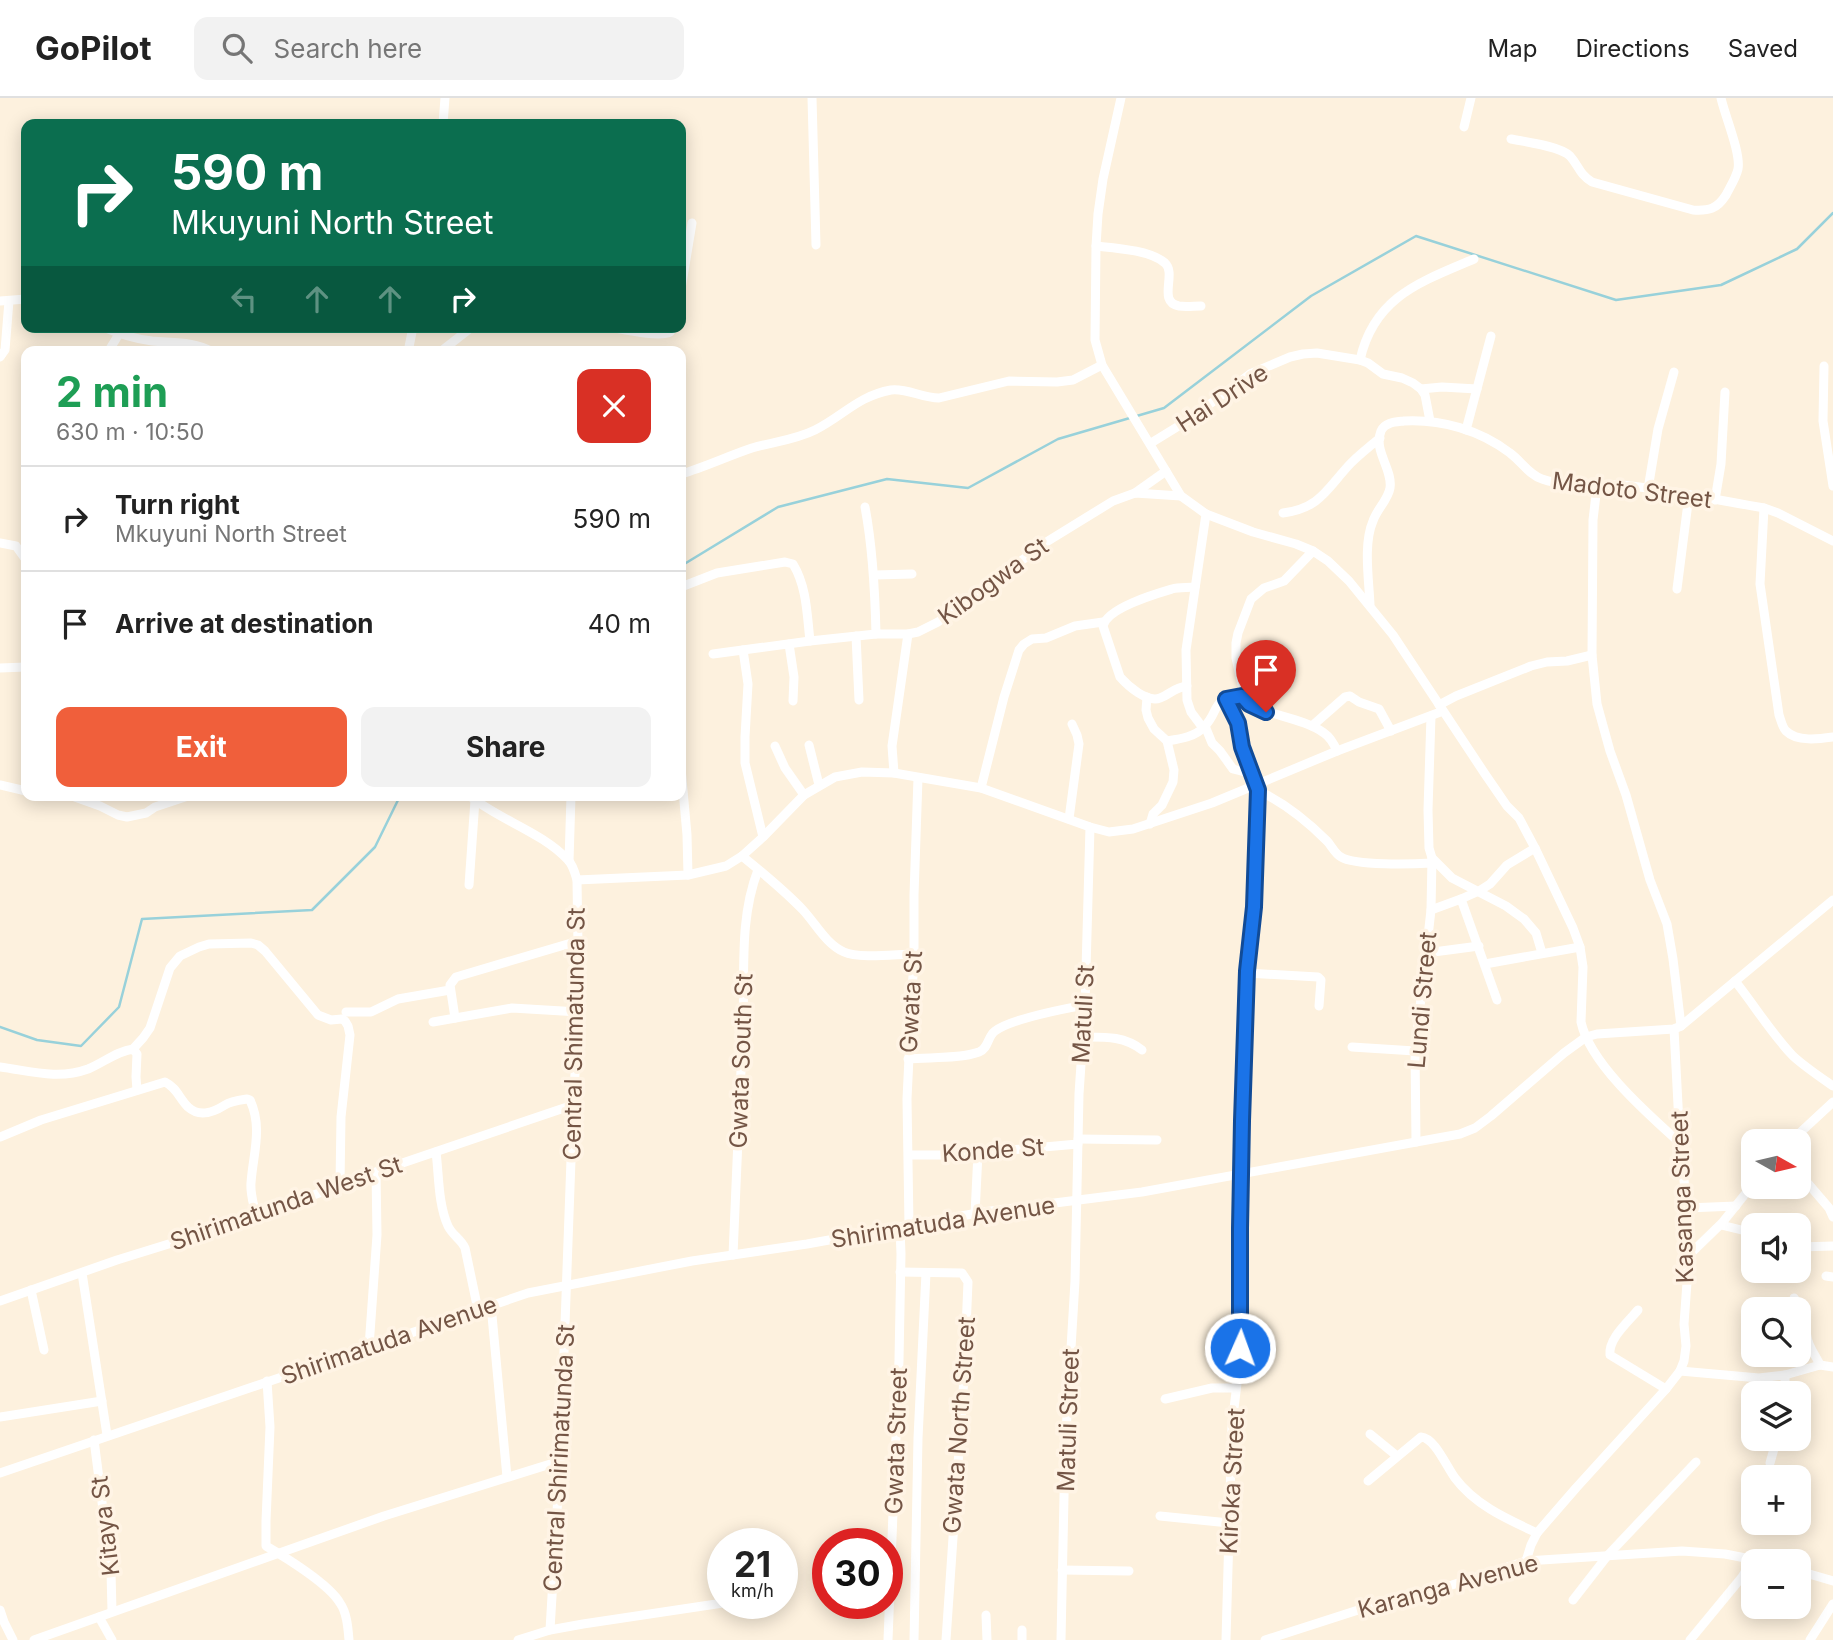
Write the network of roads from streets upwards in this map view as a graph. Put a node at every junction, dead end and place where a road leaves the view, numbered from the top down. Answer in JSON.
{"nodes":[{"id":1,"x":445,"y":98,"type":"edge"},
{"id":2,"x":812,"y":98,"type":"edge"},
{"id":3,"x":1121,"y":98,"type":"edge"},
{"id":4,"x":1471,"y":98,"type":"edge"},
{"id":5,"x":1721,"y":98,"type":"edge"},
{"id":6,"x":443,"y":119,"type":"edge"},
{"id":7,"x":1464,"y":127,"type":"dead end"},
{"id":8,"x":1511,"y":139,"type":"dead end"},
{"id":9,"x":692,"y":223,"type":"dead end"},
{"id":10,"x":816,"y":245,"type":"dead end"},
{"id":11,"x":1096,"y":246,"type":"junction"},
{"id":12,"x":686,"y":259,"type":"edge"},
{"id":13,"x":1474,"y":259,"type":"dead end"},
{"id":14,"x":4,"y":301,"type":"edge"},
{"id":15,"x":1201,"y":306,"type":"dead end"},
{"id":16,"x":464,"y":333,"type":"edge"},
{"id":17,"x":119,"y":334,"type":"joint"},
{"id":18,"x":1490,"y":336,"type":"dead end"},
{"id":19,"x":112,"y":346,"type":"edge"},
{"id":20,"x":177,"y":346,"type":"edge"},
{"id":21,"x":448,"y":346,"type":"edge"},
{"id":22,"x":0,"y":357,"type":"edge"},
{"id":23,"x":1360,"y":360,"type":"junction"},
{"id":24,"x":1102,"y":365,"type":"junction"},
{"id":25,"x":1824,"y":366,"type":"dead end"},
{"id":26,"x":1674,"y":372,"type":"dead end"},
{"id":27,"x":1421,"y":389,"type":"junction"},
{"id":28,"x":1477,"y":389,"type":"junction"},
{"id":29,"x":1725,"y":392,"type":"dead end"},
{"id":30,"x":1430,"y":421,"type":"junction"},
{"id":31,"x":1466,"y":430,"type":"junction"},
{"id":32,"x":1380,"y":438,"type":"junction"},
{"id":33,"x":1151,"y":443,"type":"junction"},
{"id":34,"x":1166,"y":471,"type":"junction"},
{"id":35,"x":686,"y":473,"type":"edge"},
{"id":36,"x":1597,"y":486,"type":"junction"},
{"id":37,"x":1833,"y":486,"type":"edge"},
{"id":38,"x":1648,"y":489,"type":"junction"},
{"id":39,"x":1135,"y":493,"type":"junction"},
{"id":40,"x":1689,"y":495,"type":"junction"},
{"id":41,"x":1181,"y":496,"type":"junction"},
{"id":42,"x":1715,"y":500,"type":"junction"},
{"id":43,"x":865,"y":507,"type":"dead end"},
{"id":44,"x":1765,"y":508,"type":"junction"},
{"id":45,"x":1283,"y":513,"type":"dead end"},
{"id":46,"x":1206,"y":514,"type":"junction"},
{"id":47,"x":1833,"y":541,"type":"edge"},
{"id":48,"x":0,"y":543,"type":"edge"},
{"id":49,"x":1313,"y":551,"type":"junction"},
{"id":50,"x":21,"y":553,"type":"edge"},
{"id":51,"x":912,"y":574,"type":"dead end"},
{"id":52,"x":875,"y":575,"type":"junction"},
{"id":53,"x":686,"y":585,"type":"edge"},
{"id":54,"x":1195,"y":587,"type":"junction"},
{"id":55,"x":1677,"y":589,"type":"dead end"},
{"id":56,"x":1370,"y":605,"type":"junction"},
{"id":57,"x":1103,"y":622,"type":"junction"},
{"id":58,"x":876,"y":634,"type":"junction"},
{"id":59,"x":908,"y":634,"type":"junction"},
{"id":60,"x":856,"y":636,"type":"junction"},
{"id":61,"x":810,"y":640,"type":"junction"},
{"id":62,"x":789,"y":644,"type":"junction"},
{"id":63,"x":743,"y":650,"type":"junction"},
{"id":64,"x":713,"y":654,"type":"dead end"},
{"id":65,"x":1592,"y":655,"type":"junction"},
{"id":66,"x":21,"y":667,"type":"edge"},
{"id":67,"x":0,"y":668,"type":"edge"},
{"id":68,"x":1187,"y":686,"type":"junction"},
{"id":69,"x":1242,"y":696,"type":"junction"},
{"id":70,"x":1147,"y":697,"type":"junction"},
{"id":71,"x":1226,"y":699,"type":"junction"},
{"id":72,"x":859,"y":700,"type":"dead end"},
{"id":73,"x":793,"y":701,"type":"dead end"},
{"id":74,"x":1441,"y":708,"type":"junction"},
{"id":75,"x":1431,"y":716,"type":"junction"},
{"id":76,"x":1072,"y":724,"type":"dead end"},
{"id":77,"x":1312,"y":726,"type":"junction"},
{"id":78,"x":1204,"y":727,"type":"junction"},
{"id":79,"x":1391,"y":731,"type":"junction"},
{"id":80,"x":1833,"y":737,"type":"edge"},
{"id":81,"x":1167,"y":741,"type":"junction"},
{"id":82,"x":809,"y":745,"type":"dead end"},
{"id":83,"x":775,"y":746,"type":"dead end"},
{"id":84,"x":1337,"y":751,"type":"junction"},
{"id":85,"x":894,"y":773,"type":"junction"},
{"id":86,"x":918,"y":778,"type":"junction"},
{"id":87,"x":1255,"y":784,"type":"junction"},
{"id":88,"x":0,"y":785,"type":"edge"},
{"id":89,"x":819,"y":785,"type":"junction"},
{"id":90,"x":981,"y":788,"type":"junction"},
{"id":91,"x":21,"y":790,"type":"edge"},
{"id":92,"x":804,"y":794,"type":"junction"},
{"id":93,"x":86,"y":801,"type":"edge"},
{"id":94,"x":173,"y":801,"type":"edge"},
{"id":95,"x":473,"y":801,"type":"edge"},
{"id":96,"x":478,"y":801,"type":"edge"},
{"id":97,"x":571,"y":801,"type":"edge"},
{"id":98,"x":684,"y":801,"type":"edge"},
{"id":99,"x":1069,"y":819,"type":"junction"},
{"id":100,"x":1150,"y":824,"type":"junction"},
{"id":101,"x":1090,"y":828,"type":"junction"},
{"id":102,"x":763,"y":837,"type":"junction"},
{"id":103,"x":1535,"y":848,"type":"junction"},
{"id":104,"x":742,"y":856,"type":"junction"},
{"id":105,"x":569,"y":861,"type":"junction"},
{"id":106,"x":1432,"y":861,"type":"junction"},
{"id":107,"x":758,"y":870,"type":"junction"},
{"id":108,"x":688,"y":876,"type":"junction"},
{"id":109,"x":577,"y":880,"type":"junction"},
{"id":110,"x":469,"y":885,"type":"dead end"},
{"id":111,"x":1479,"y":891,"type":"junction"},
{"id":112,"x":1461,"y":899,"type":"junction"},
{"id":113,"x":1833,"y":900,"type":"edge"},
{"id":114,"x":1431,"y":910,"type":"junction"},
{"id":115,"x":578,"y":941,"type":"junction"},
{"id":116,"x":1479,"y":947,"type":"junction"},
{"id":117,"x":1580,"y":947,"type":"junction"},
{"id":118,"x":1426,"y":953,"type":"junction"},
{"id":119,"x":1542,"y":953,"type":"junction"},
{"id":120,"x":914,"y":954,"type":"junction"},
{"id":121,"x":1485,"y":964,"type":"junction"},
{"id":122,"x":1247,"y":973,"type":"junction"},
{"id":123,"x":1735,"y":981,"type":"junction"},
{"id":124,"x":450,"y":990,"type":"junction"},
{"id":125,"x":1497,"y":1000,"type":"dead end"},
{"id":126,"x":1085,"y":1004,"type":"junction"},
{"id":127,"x":1319,"y":1006,"type":"dead end"},
{"id":128,"x":346,"y":1012,"type":"dead end"},
{"id":129,"x":579,"y":1012,"type":"junction"},
{"id":130,"x":455,"y":1018,"type":"junction"},
{"id":131,"x":433,"y":1021,"type":"dead end"},
{"id":132,"x":1678,"y":1027,"type":"junction"},
{"id":133,"x":1083,"y":1037,"type":"junction"},
{"id":134,"x":1586,"y":1037,"type":"junction"},
{"id":135,"x":1352,"y":1047,"type":"dead end"},
{"id":136,"x":133,"y":1049,"type":"junction"},
{"id":137,"x":1142,"y":1050,"type":"dead end"},
{"id":138,"x":1415,"y":1051,"type":"junction"},
{"id":139,"x":908,"y":1059,"type":"junction"},
{"id":140,"x":0,"y":1068,"type":"edge"},
{"id":141,"x":1833,"y":1086,"type":"edge"},
{"id":142,"x":137,"y":1090,"type":"junction"},
{"id":143,"x":1833,"y":1102,"type":"edge"},
{"id":144,"x":573,"y":1105,"type":"junction"},
{"id":145,"x":1804,"y":1129,"type":"edge"},
{"id":146,"x":0,"y":1137,"type":"edge"},
{"id":147,"x":1157,"y":1140,"type":"dead end"},
{"id":148,"x":1078,"y":1142,"type":"junction"},
{"id":149,"x":1416,"y":1142,"type":"junction"},
{"id":150,"x":1681,"y":1143,"type":"junction"},
{"id":151,"x":436,"y":1152,"type":"junction"},
{"id":152,"x":978,"y":1153,"type":"junction"},
{"id":153,"x":909,"y":1156,"type":"junction"},
{"id":154,"x":376,"y":1172,"type":"junction"},
{"id":155,"x":1242,"y":1173,"type":"junction"},
{"id":156,"x":340,"y":1184,"type":"junction"},
{"id":157,"x":1811,"y":1187,"type":"edge"},
{"id":158,"x":1742,"y":1199,"type":"edge"},
{"id":159,"x":1077,"y":1200,"type":"junction"},
{"id":160,"x":1737,"y":1206,"type":"junction"},
{"id":161,"x":1687,"y":1208,"type":"junction"},
{"id":162,"x":975,"y":1214,"type":"junction"},
{"id":163,"x":256,"y":1216,"type":"junction"},
{"id":164,"x":1833,"y":1217,"type":"edge"},
{"id":165,"x":1721,"y":1225,"type":"junction"},
{"id":166,"x":905,"y":1227,"type":"junction"},
{"id":167,"x":1741,"y":1230,"type":"edge"},
{"id":168,"x":1833,"y":1246,"type":"edge"},
{"id":169,"x":1811,"y":1247,"type":"edge"},
{"id":170,"x":733,"y":1255,"type":"junction"},
{"id":171,"x":1689,"y":1255,"type":"junction"},
{"id":172,"x":901,"y":1272,"type":"junction"},
{"id":173,"x":82,"y":1273,"type":"junction"},
{"id":174,"x":926,"y":1273,"type":"junction"},
{"id":175,"x":566,"y":1285,"type":"junction"},
{"id":176,"x":31,"y":1290,"type":"junction"},
{"id":177,"x":0,"y":1301,"type":"edge"},
{"id":178,"x":491,"y":1306,"type":"junction"},
{"id":179,"x":478,"y":1310,"type":"junction"},
{"id":180,"x":1638,"y":1310,"type":"dead end"},
{"id":181,"x":369,"y":1347,"type":"junction"},
{"id":182,"x":1811,"y":1348,"type":"edge"},
{"id":183,"x":44,"y":1350,"type":"dead end"},
{"id":184,"x":1820,"y":1364,"type":"junction"},
{"id":185,"x":1833,"y":1367,"type":"edge"},
{"id":186,"x":1680,"y":1371,"type":"junction"},
{"id":187,"x":1785,"y":1375,"type":"junction"},
{"id":188,"x":267,"y":1381,"type":"junction"},
{"id":189,"x":1785,"y":1381,"type":"edge"},
{"id":190,"x":1236,"y":1388,"type":"junction"},
{"id":191,"x":1666,"y":1389,"type":"junction"},
{"id":192,"x":1165,"y":1399,"type":"dead end"},
{"id":193,"x":102,"y":1401,"type":"junction"},
{"id":194,"x":0,"y":1417,"type":"edge"},
{"id":195,"x":1370,"y":1434,"type":"dead end"},
{"id":196,"x":107,"y":1435,"type":"junction"},
{"id":197,"x":94,"y":1440,"type":"junction"},
{"id":198,"x":1773,"y":1451,"type":"edge"},
{"id":199,"x":1396,"y":1456,"type":"junction"},
{"id":200,"x":560,"y":1461,"type":"junction"},
{"id":201,"x":1696,"y":1462,"type":"dead end"},
{"id":202,"x":1770,"y":1463,"type":"dead end"},
{"id":203,"x":0,"y":1473,"type":"edge"},
{"id":204,"x":507,"y":1477,"type":"junction"},
{"id":205,"x":1368,"y":1481,"type":"dead end"},
{"id":206,"x":1160,"y":1516,"type":"dead end"},
{"id":207,"x":1229,"y":1523,"type":"junction"},
{"id":208,"x":1537,"y":1533,"type":"junction"},
{"id":209,"x":280,"y":1553,"type":"junction"},
{"id":210,"x":1608,"y":1555,"type":"junction"},
{"id":211,"x":1741,"y":1557,"type":"edge"},
{"id":212,"x":1526,"y":1561,"type":"junction"},
{"id":213,"x":1062,"y":1570,"type":"junction"},
{"id":214,"x":1129,"y":1571,"type":"dead end"},
{"id":215,"x":1811,"y":1575,"type":"edge"},
{"id":216,"x":1741,"y":1578,"type":"edge"},
{"id":217,"x":1833,"y":1581,"type":"edge"},
{"id":218,"x":1573,"y":1600,"type":"dead end"},
{"id":219,"x":1833,"y":1604,"type":"edge"},
{"id":220,"x":707,"y":1605,"type":"edge"},
{"id":221,"x":0,"y":1609,"type":"edge"},
{"id":222,"x":112,"y":1611,"type":"junction"},
{"id":223,"x":986,"y":1615,"type":"dead end"},
{"id":224,"x":99,"y":1617,"type":"junction"},
{"id":225,"x":550,"y":1630,"type":"junction"},
{"id":226,"x":13,"y":1640,"type":"edge"},
{"id":227,"x":34,"y":1640,"type":"edge"},
{"id":228,"x":112,"y":1640,"type":"edge"},
{"id":229,"x":349,"y":1640,"type":"edge"},
{"id":230,"x":518,"y":1640,"type":"edge"},
{"id":231,"x":888,"y":1640,"type":"edge"},
{"id":232,"x":914,"y":1640,"type":"edge"},
{"id":233,"x":946,"y":1640,"type":"edge"},
{"id":234,"x":987,"y":1640,"type":"edge"},
{"id":235,"x":1061,"y":1640,"type":"edge"},
{"id":236,"x":1226,"y":1640,"type":"edge"},
{"id":237,"x":1265,"y":1640,"type":"edge"},
{"id":238,"x":1690,"y":1640,"type":"edge"},
{"id":239,"x":1810,"y":1640,"type":"edge"}],
"edges":[{"from":1,"to":6,"type":"street"},
{"from":2,"to":10,"type":"street"},
{"from":3,"to":11,"type":"street"},
{"from":4,"to":7,"type":"street"},
{"from":5,"to":8,"type":"street"},
{"from":9,"to":12,"type":"street"},
{"from":11,"to":15,"type":"street"},
{"from":11,"to":24,"type":"street"},
{"from":13,"to":23,"type":"street"},
{"from":14,"to":22,"type":"street"},
{"from":16,"to":21,"type":"street"},
{"from":17,"to":19,"type":"street"},
{"from":17,"to":20,"type":"street"},
{"from":18,"to":28,"type":"street"},
{"from":23,"to":27,"type":"street","name":"Hai Drive"},
{"from":23,"to":33,"type":"street","name":"Hai Drive"},
{"from":24,"to":33,"type":"street"},
{"from":24,"to":35,"type":"street"},
{"from":25,"to":37,"type":"street"},
{"from":26,"to":38,"type":"street"},
{"from":27,"to":28,"type":"street"},
{"from":27,"to":30,"type":"street"},
{"from":28,"to":31,"type":"street"},
{"from":29,"to":42,"type":"street"},
{"from":30,"to":31,"type":"street","name":"Madoto Street"},
{"from":30,"to":32,"type":"street","name":"Madoto Street"},
{"from":31,"to":36,"type":"street","name":"Madoto Street"},
{"from":32,"to":45,"type":"street","name":"Madoto Street"},
{"from":32,"to":56,"type":"street"},
{"from":33,"to":34,"type":"street"},
{"from":34,"to":39,"type":"street"},
{"from":34,"to":41,"type":"street"},
{"from":36,"to":38,"type":"street","name":"Madoto Street"},
{"from":36,"to":65,"type":"street","name":"Kasanga Street"},
{"from":38,"to":40,"type":"street","name":"Madoto Street"},
{"from":39,"to":41,"type":"street","name":"Kibogwa St"},
{"from":39,"to":59,"type":"street","name":"Kibogwa St"},
{"from":40,"to":42,"type":"street","name":"Madoto Street"},
{"from":40,"to":55,"type":"street"},
{"from":41,"to":46,"type":"street"},
{"from":42,"to":44,"type":"street","name":"Madoto Street"},
{"from":43,"to":52,"type":"street"},
{"from":44,"to":47,"type":"street","name":"Madoto Street"},
{"from":44,"to":80,"type":"street"},
{"from":46,"to":49,"type":"street"},
{"from":46,"to":54,"type":"street"},
{"from":48,"to":50,"type":"street"},
{"from":49,"to":56,"type":"street"},
{"from":49,"to":69,"type":"street"},
{"from":51,"to":52,"type":"street"},
{"from":52,"to":58,"type":"street"},
{"from":53,"to":61,"type":"street"},
{"from":54,"to":57,"type":"street"},
{"from":54,"to":68,"type":"street"},
{"from":56,"to":74,"type":"street"},
{"from":57,"to":70,"type":"street"},
{"from":57,"to":90,"type":"street"},
{"from":58,"to":59,"type":"street","name":"Kibogwa St"},
{"from":58,"to":60,"type":"street","name":"Kibogwa St"},
{"from":59,"to":85,"type":"street"},
{"from":60,"to":61,"type":"street","name":"Kibogwa St"},
{"from":60,"to":72,"type":"street"},
{"from":61,"to":62,"type":"street","name":"Kibogwa St"},
{"from":62,"to":63,"type":"street","name":"Kibogwa St"},
{"from":62,"to":73,"type":"street"},
{"from":63,"to":64,"type":"street","name":"Kibogwa St"},
{"from":63,"to":102,"type":"street"},
{"from":65,"to":74,"type":"street"},
{"from":65,"to":132,"type":"street","name":"Kasanga Street"},
{"from":66,"to":67,"type":"street"},
{"from":68,"to":70,"type":"street"},
{"from":68,"to":78,"type":"street"},
{"from":69,"to":71,"type":"street"},
{"from":69,"to":77,"type":"street"},
{"from":70,"to":81,"type":"street"},
{"from":71,"to":78,"type":"street"},
{"from":71,"to":87,"type":"street","name":"Kiroka Street"},
{"from":74,"to":75,"type":"street"},
{"from":74,"to":103,"type":"street"},
{"from":75,"to":79,"type":"street"},
{"from":75,"to":106,"type":"street","name":"Lundi Street"},
{"from":76,"to":99,"type":"street"},
{"from":77,"to":79,"type":"street"},
{"from":77,"to":84,"type":"street"},
{"from":78,"to":81,"type":"street"},
{"from":78,"to":87,"type":"street"},
{"from":79,"to":84,"type":"street"},
{"from":81,"to":100,"type":"street"},
{"from":82,"to":89,"type":"street"},
{"from":83,"to":92,"type":"street"},
{"from":84,"to":87,"type":"street"},
{"from":85,"to":86,"type":"street"},
{"from":85,"to":89,"type":"street"},
{"from":86,"to":90,"type":"street"},
{"from":86,"to":120,"type":"street","name":"Gwata St"},
{"from":87,"to":100,"type":"street"},
{"from":87,"to":106,"type":"street"},
{"from":87,"to":122,"type":"street","name":"Kiroka Street"},
{"from":88,"to":91,"type":"street"},
{"from":89,"to":92,"type":"street"},
{"from":90,"to":99,"type":"street"},
{"from":92,"to":102,"type":"street"},
{"from":93,"to":94,"type":"street"},
{"from":95,"to":110,"type":"street"},
{"from":96,"to":105,"type":"street"},
{"from":97,"to":105,"type":"street"},
{"from":98,"to":108,"type":"street"},
{"from":99,"to":101,"type":"street"},
{"from":100,"to":101,"type":"street"},
{"from":101,"to":126,"type":"street","name":"Matuli St"},
{"from":102,"to":104,"type":"street"},
{"from":103,"to":111,"type":"street"},
{"from":103,"to":117,"type":"street"},
{"from":104,"to":107,"type":"street"},
{"from":104,"to":108,"type":"street"},
{"from":105,"to":109,"type":"street","name":"Central Shimatunda St"},
{"from":106,"to":111,"type":"street"},
{"from":106,"to":114,"type":"street","name":"Lundi Street"},
{"from":107,"to":120,"type":"street"},
{"from":107,"to":170,"type":"street","name":"Gwata South St"},
{"from":108,"to":109,"type":"street"},
{"from":109,"to":115,"type":"street","name":"Central Shimatunda St"},
{"from":111,"to":112,"type":"street"},
{"from":111,"to":119,"type":"street"},
{"from":112,"to":114,"type":"street"},
{"from":112,"to":116,"type":"street"},
{"from":113,"to":123,"type":"street"},
{"from":114,"to":118,"type":"street","name":"Lundi Street"},
{"from":115,"to":124,"type":"street"},
{"from":115,"to":129,"type":"street","name":"Central Shimatunda St"},
{"from":116,"to":118,"type":"street"},
{"from":116,"to":121,"type":"street"},
{"from":117,"to":119,"type":"street"},
{"from":117,"to":134,"type":"street"},
{"from":118,"to":138,"type":"street","name":"Lundi Street"},
{"from":119,"to":121,"type":"street"},
{"from":120,"to":139,"type":"street","name":"Gwata St"},
{"from":121,"to":125,"type":"street"},
{"from":122,"to":127,"type":"street"},
{"from":122,"to":155,"type":"street","name":"Kiroka Street"},
{"from":123,"to":132,"type":"street"},
{"from":123,"to":141,"type":"street"},
{"from":124,"to":128,"type":"street"},
{"from":124,"to":130,"type":"street"},
{"from":126,"to":133,"type":"street","name":"Matuli St"},
{"from":126,"to":139,"type":"street"},
{"from":129,"to":130,"type":"street"},
{"from":129,"to":144,"type":"street","name":"Central Shimatunda St"},
{"from":130,"to":131,"type":"street"},
{"from":132,"to":134,"type":"street"},
{"from":132,"to":150,"type":"street","name":"Kasanga Street"},
{"from":133,"to":137,"type":"street"},
{"from":133,"to":148,"type":"street","name":"Matuli St"},
{"from":134,"to":149,"type":"street","name":"Shirimatuda Avenue"},
{"from":134,"to":150,"type":"street"},
{"from":135,"to":138,"type":"street"},
{"from":136,"to":140,"type":"street"},
{"from":136,"to":142,"type":"street"},
{"from":136,"to":156,"type":"street"},
{"from":138,"to":149,"type":"street","name":"Lundi Street"},
{"from":139,"to":153,"type":"street","name":"Gwata St"},
{"from":142,"to":146,"type":"street"},
{"from":142,"to":163,"type":"street"},
{"from":143,"to":145,"type":"street"},
{"from":144,"to":151,"type":"street","name":"Shirimatunda West St"},
{"from":144,"to":175,"type":"street","name":"Central Shimatunda St"},
{"from":147,"to":148,"type":"street","name":"Konde St"},
{"from":148,"to":152,"type":"street","name":"Konde St"},
{"from":148,"to":159,"type":"street","name":"Matuli St"},
{"from":149,"to":155,"type":"street","name":"Shirimatuda Avenue"},
{"from":150,"to":161,"type":"street","name":"Kasanga Street"},
{"from":151,"to":154,"type":"street","name":"Shirimatunda West St"},
{"from":151,"to":179,"type":"street"},
{"from":152,"to":153,"type":"street","name":"Konde St"},
{"from":152,"to":162,"type":"street"},
{"from":153,"to":166,"type":"street","name":"Gwata St"},
{"from":154,"to":156,"type":"street","name":"Shirimatunda West St"},
{"from":154,"to":181,"type":"street"},
{"from":155,"to":159,"type":"street","name":"Shirimatuda Avenue"},
{"from":155,"to":190,"type":"street","name":"Kiroka Street"},
{"from":156,"to":163,"type":"street","name":"Shirimatunda West St"},
{"from":157,"to":164,"type":"street"},
{"from":158,"to":160,"type":"street"},
{"from":159,"to":162,"type":"street","name":"Shirimatuda Avenue"},
{"from":159,"to":213,"type":"street","name":"Matuli Street"},
{"from":160,"to":161,"type":"street"},
{"from":160,"to":165,"type":"street"},
{"from":161,"to":171,"type":"street","name":"Kasanga Street"},
{"from":162,"to":166,"type":"street","name":"Shirimatuda Avenue"},
{"from":163,"to":173,"type":"street","name":"Shirimatunda West St"},
{"from":165,"to":167,"type":"street"},
{"from":165,"to":171,"type":"street"},
{"from":166,"to":170,"type":"street","name":"Shirimatuda Avenue"},
{"from":166,"to":172,"type":"street","name":"Gwata St"},
{"from":168,"to":169,"type":"street"},
{"from":170,"to":175,"type":"street","name":"Shirimatuda Avenue"},
{"from":171,"to":186,"type":"street","name":"Kasanga Street"},
{"from":172,"to":174,"type":"street","name":"Gwata North Street"},
{"from":172,"to":231,"type":"street","name":"Gwata Street"},
{"from":173,"to":176,"type":"street","name":"Shirimatunda West St"},
{"from":173,"to":193,"type":"street"},
{"from":174,"to":232,"type":"street"},
{"from":174,"to":233,"type":"street","name":"Gwata North Street"},
{"from":175,"to":178,"type":"street","name":"Shirimatuda Avenue"},
{"from":175,"to":200,"type":"street","name":"Central Shirimatunda St"},
{"from":176,"to":177,"type":"street","name":"Shirimatunda West St"},
{"from":176,"to":183,"type":"street"},
{"from":178,"to":179,"type":"street","name":"Shirimatuda Avenue"},
{"from":178,"to":204,"type":"street"},
{"from":179,"to":181,"type":"street","name":"Shirimatuda Avenue"},
{"from":180,"to":191,"type":"street"},
{"from":181,"to":188,"type":"street","name":"Shirimatuda Avenue"},
{"from":182,"to":184,"type":"street"},
{"from":184,"to":185,"type":"street"},
{"from":184,"to":187,"type":"street"},
{"from":186,"to":187,"type":"street"},
{"from":186,"to":191,"type":"street","name":"Kasanga Street"},
{"from":187,"to":189,"type":"street"},
{"from":188,"to":196,"type":"street","name":"Shirimatuda Avenue"},
{"from":188,"to":209,"type":"street"},
{"from":190,"to":192,"type":"street"},
{"from":190,"to":207,"type":"street","name":"Kiroka Street"},
{"from":191,"to":208,"type":"street","name":"Kasanga Street"},
{"from":193,"to":194,"type":"street"},
{"from":193,"to":196,"type":"street"},
{"from":195,"to":199,"type":"street"},
{"from":196,"to":197,"type":"street","name":"Shirimatuda Avenue"},
{"from":197,"to":203,"type":"street","name":"Shirimatuda Avenue"},
{"from":197,"to":222,"type":"street","name":"Kitaya St"},
{"from":198,"to":202,"type":"street"},
{"from":199,"to":205,"type":"street"},
{"from":199,"to":208,"type":"street"},
{"from":200,"to":204,"type":"street"},
{"from":200,"to":225,"type":"street","name":"Central Shirimatunda St"},
{"from":201,"to":210,"type":"street"},
{"from":204,"to":209,"type":"street"},
{"from":206,"to":207,"type":"street"},
{"from":207,"to":236,"type":"street","name":"Kiroka Street"},
{"from":208,"to":212,"type":"street","name":"Kasanga Street"},
{"from":209,"to":222,"type":"street"},
{"from":209,"to":229,"type":"street"},
{"from":210,"to":211,"type":"street","name":"Karanga Avenue"},
{"from":210,"to":212,"type":"street","name":"Karanga Avenue"},
{"from":210,"to":218,"type":"street"},
{"from":212,"to":237,"type":"street","name":"Karanga Avenue"},
{"from":213,"to":214,"type":"street"},
{"from":213,"to":235,"type":"street","name":"Matuli Street"},
{"from":215,"to":217,"type":"street"},
{"from":216,"to":238,"type":"street"},
{"from":219,"to":239,"type":"street"},
{"from":220,"to":225,"type":"street"},
{"from":221,"to":226,"type":"street"},
{"from":222,"to":224,"type":"street"},
{"from":223,"to":234,"type":"street"},
{"from":224,"to":227,"type":"street"},
{"from":224,"to":228,"type":"street"},
{"from":225,"to":230,"type":"street"}]}
